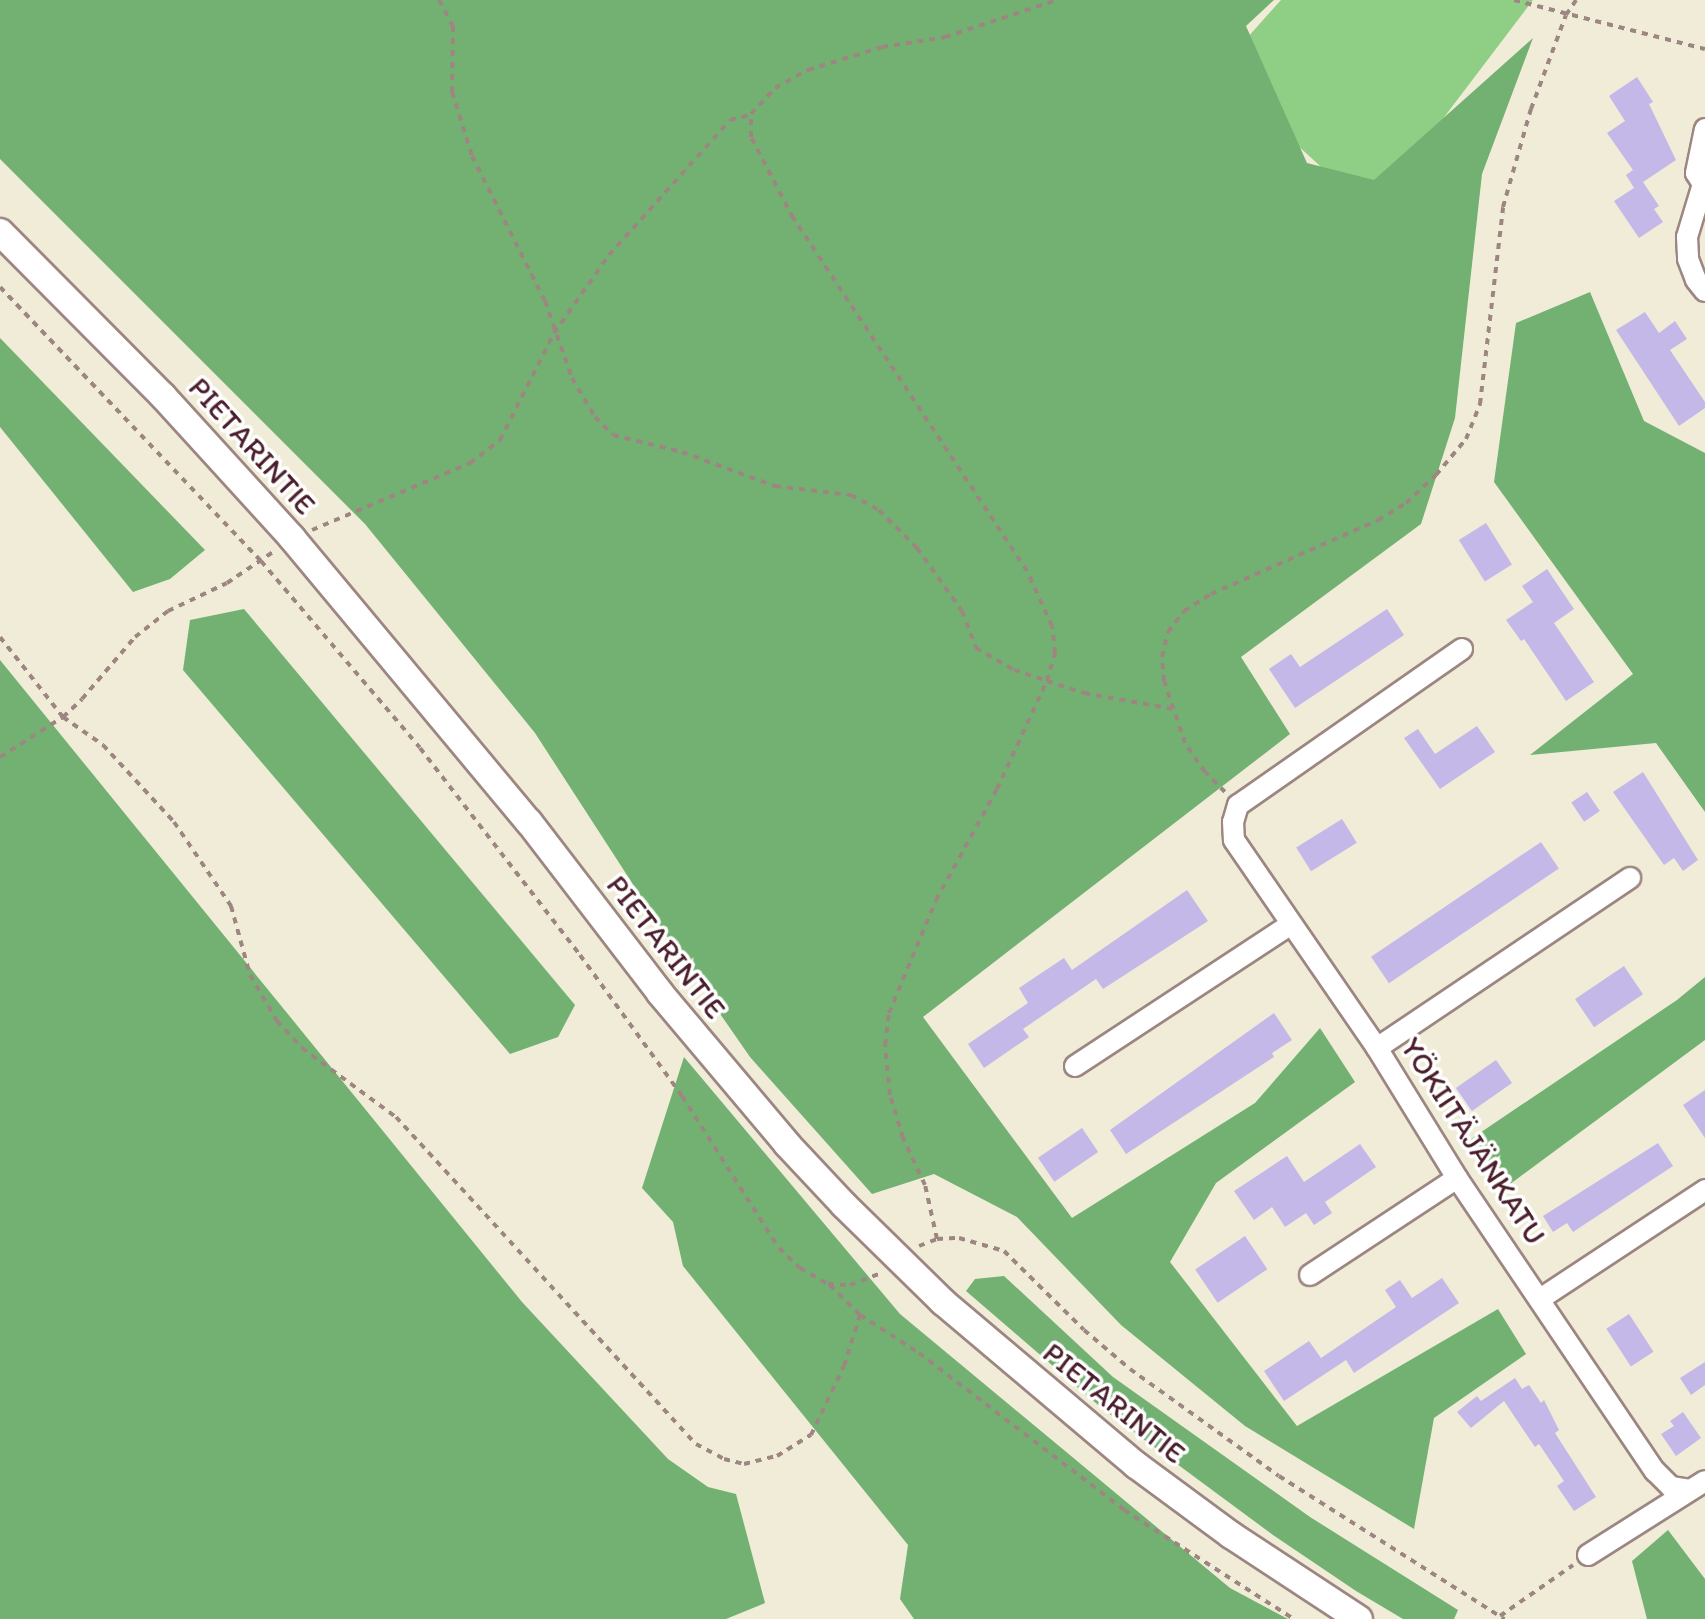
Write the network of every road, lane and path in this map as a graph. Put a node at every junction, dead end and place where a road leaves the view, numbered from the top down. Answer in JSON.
{"nodes":[{"id":1,"x":439,"y":0,"type":"edge"},
{"id":2,"x":1057,"y":0,"type":"edge"},
{"id":3,"x":1514,"y":0,"type":"edge"},
{"id":4,"x":1576,"y":0,"type":"edge"},
{"id":5,"x":1566,"y":15,"type":"junction"},
{"id":6,"x":1705,"y":49,"type":"edge"},
{"id":7,"x":751,"y":114,"type":"junction"},
{"id":8,"x":1705,"y":129,"type":"edge"},
{"id":9,"x":1704,"y":184,"type":"edge"},
{"id":10,"x":0,"y":232,"type":"edge"},
{"id":11,"x":0,"y":287,"type":"edge"},
{"id":12,"x":1705,"y":291,"type":"edge"},
{"id":13,"x":554,"y":333,"type":"junction"},
{"id":14,"x":292,"y":538,"type":"junction"},
{"id":15,"x":261,"y":561,"type":"junction"},
{"id":16,"x":0,"y":637,"type":"edge"},
{"id":17,"x":1462,"y":649,"type":"dead end"},
{"id":18,"x":1047,"y":681,"type":"junction"},
{"id":19,"x":1174,"y":709,"type":"junction"},
{"id":20,"x":63,"y":717,"type":"junction"},
{"id":21,"x":0,"y":757,"type":"edge"},
{"id":22,"x":1238,"y":805,"type":"junction"},
{"id":23,"x":1630,"y":878,"type":"dead end"},
{"id":24,"x":1291,"y":924,"type":"junction"},
{"id":25,"x":1377,"y":1048,"type":"junction"},
{"id":26,"x":1075,"y":1066,"type":"dead end"},
{"id":27,"x":1457,"y":1178,"type":"junction"},
{"id":28,"x":1705,"y":1190,"type":"edge"},
{"id":29,"x":937,"y":1239,"type":"junction"},
{"id":30,"x":913,"y":1249,"type":"dead end"},
{"id":31,"x":879,"y":1274,"type":"dead end"},
{"id":32,"x":1310,"y":1275,"type":"dead end"},
{"id":33,"x":828,"y":1284,"type":"junction"},
{"id":34,"x":1540,"y":1299,"type":"junction"},
{"id":35,"x":860,"y":1315,"type":"junction"},
{"id":36,"x":1698,"y":1486,"type":"edge"},
{"id":37,"x":1588,"y":1555,"type":"joint"},
{"id":38,"x":1502,"y":1618,"type":"edge"},
{"id":39,"x":1294,"y":1619,"type":"edge"},
{"id":40,"x":1359,"y":1619,"type":"edge"}],
"edges":[{"from":1,"to":13,"type":"path"},
{"from":2,"to":7,"type":"path"},
{"from":3,"to":5,"type":"path"},
{"from":4,"to":5,"type":"path"},
{"from":5,"to":6,"type":"path"},
{"from":5,"to":19,"type":"path"},
{"from":7,"to":13,"type":"path"},
{"from":7,"to":18,"type":"path"},
{"from":8,"to":9,"type":"street"},
{"from":9,"to":12,"type":"street"},
{"from":10,"to":14,"type":"main road","name":"PIETARINTIE"},
{"from":11,"to":15,"type":"path"},
{"from":13,"to":14,"type":"path"},
{"from":13,"to":18,"type":"path"},
{"from":14,"to":15,"type":"path"},
{"from":14,"to":40,"type":"main road","name":"PIETARINTIE"},
{"from":15,"to":20,"type":"path"},
{"from":15,"to":33,"type":"path"},
{"from":16,"to":20,"type":"path"},
{"from":17,"to":22,"type":"street"},
{"from":18,"to":19,"type":"path"},
{"from":18,"to":29,"type":"path"},
{"from":19,"to":22,"type":"path"},
{"from":20,"to":21,"type":"path"},
{"from":20,"to":35,"type":"path"},
{"from":22,"to":24,"type":"street","name":"YÖKIITÄJÄNKATU"},
{"from":23,"to":25,"type":"street"},
{"from":24,"to":25,"type":"street","name":"YÖKIITÄJÄNKATU"},
{"from":24,"to":26,"type":"street"},
{"from":25,"to":27,"type":"street","name":"YÖKIITÄJÄNKATU"},
{"from":27,"to":32,"type":"street"},
{"from":27,"to":34,"type":"street","name":"YÖKIITÄJÄNKATU"},
{"from":28,"to":34,"type":"street"},
{"from":29,"to":30,"type":"path"},
{"from":29,"to":38,"type":"path"},
{"from":31,"to":33,"type":"path"},
{"from":33,"to":35,"type":"path"},
{"from":34,"to":36,"type":"street","name":"YÖKIITÄJÄNKATU"},
{"from":35,"to":39,"type":"path"},
{"from":36,"to":37,"type":"street"},
{"from":37,"to":38,"type":"path"}]}
